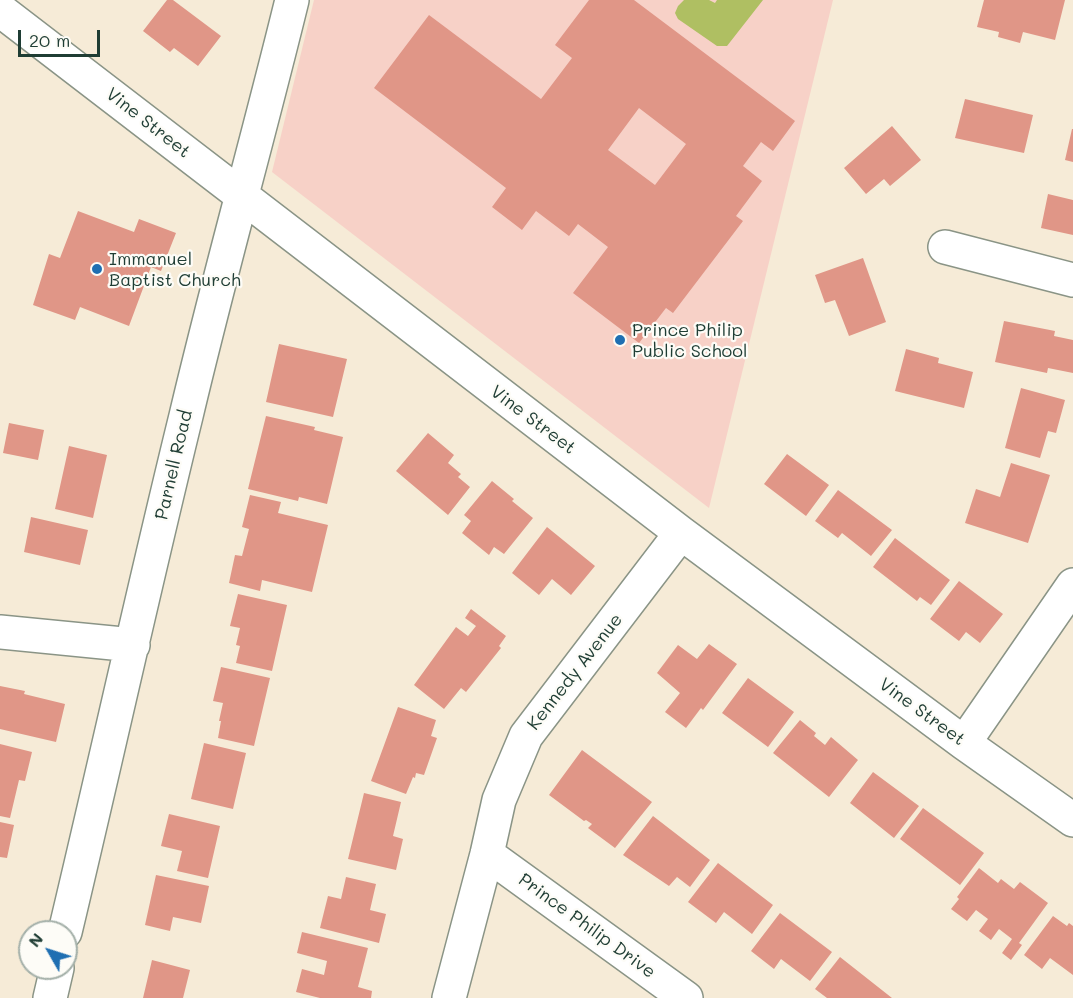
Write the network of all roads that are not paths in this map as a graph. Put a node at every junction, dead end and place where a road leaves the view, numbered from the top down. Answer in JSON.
{"nodes":[{"id":1,"x":292,"y":0,"type":"edge"},
{"id":2,"x":0,"y":10,"type":"edge"},
{"id":3,"x":242,"y":196,"type":"junction"},
{"id":4,"x":945,"y":247,"type":"dead end"},
{"id":5,"x":1073,"y":280,"type":"edge"},
{"id":6,"x":681,"y":533,"type":"junction"},
{"id":7,"x":1073,"y":585,"type":"edge"},
{"id":8,"x":0,"y":632,"type":"edge"},
{"id":9,"x":133,"y":645,"type":"junction"},
{"id":10,"x":964,"y":743,"type":"junction"},
{"id":11,"x":1073,"y":820,"type":"edge"},
{"id":12,"x":488,"y":854,"type":"junction"},
{"id":13,"x":68,"y":920,"type":"edge"},
{"id":14,"x":54,"y":980,"type":"edge"},
{"id":15,"x":50,"y":998,"type":"edge"},
{"id":16,"x":449,"y":998,"type":"edge"},
{"id":17,"x":686,"y":998,"type":"edge"}],
"edges":[{"from":1,"to":3,"type":"street","name":"Parnell Road"},
{"from":2,"to":3,"type":"street","name":"Vine Street"},
{"from":3,"to":6,"type":"street","name":"Vine Street"},
{"from":3,"to":9,"type":"street","name":"Parnell Road"},
{"from":4,"to":5,"type":"street"},
{"from":6,"to":10,"type":"street","name":"Vine Street"},
{"from":6,"to":12,"type":"street","name":"Kennedy Avenue"},
{"from":7,"to":10,"type":"street"},
{"from":8,"to":9,"type":"street"},
{"from":9,"to":13,"type":"street","name":"Parnell Road"},
{"from":10,"to":11,"type":"street","name":"Vine Street"},
{"from":12,"to":16,"type":"street","name":"Kennedy Avenue"},
{"from":12,"to":17,"type":"street","name":"Prince Philip Drive"},
{"from":14,"to":15,"type":"street"}]}
